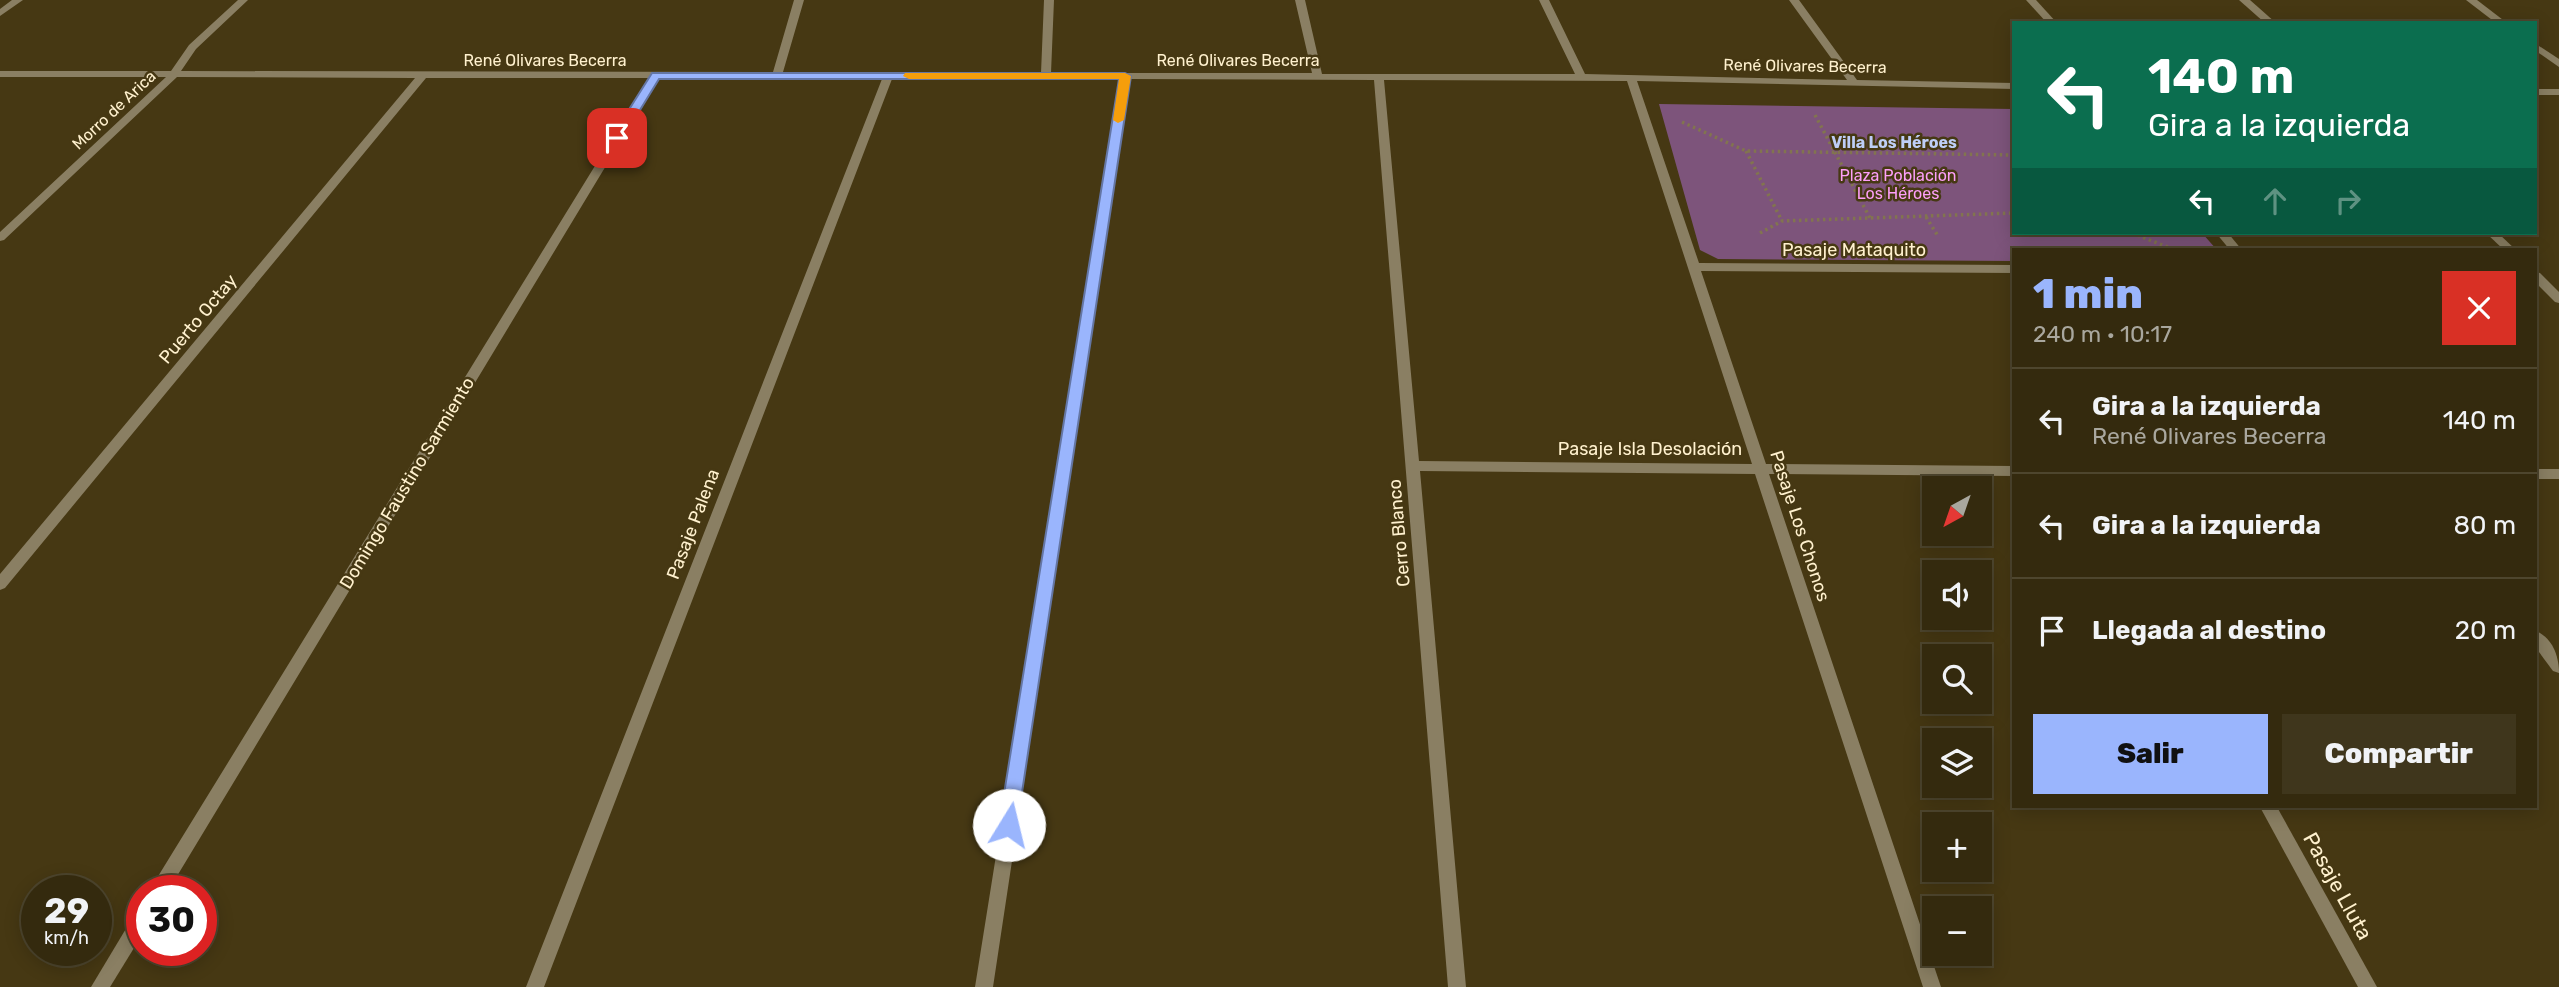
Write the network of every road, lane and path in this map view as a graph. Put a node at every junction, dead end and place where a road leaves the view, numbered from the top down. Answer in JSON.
{"nodes":[{"id":1,"x":18,"y":0,"type":"edge"},
{"id":2,"x":243,"y":0,"type":"edge"},
{"id":3,"x":799,"y":0,"type":"edge"},
{"id":4,"x":1049,"y":0,"type":"edge"},
{"id":5,"x":1300,"y":0,"type":"edge"},
{"id":6,"x":1545,"y":0,"type":"edge"},
{"id":7,"x":1794,"y":0,"type":"edge"},
{"id":8,"x":2031,"y":0,"type":"edge"},
{"id":9,"x":2244,"y":0,"type":"edge"},
{"id":10,"x":2471,"y":0,"type":"edge"},
{"id":11,"x":0,"y":13,"type":"edge"},
{"id":12,"x":2050,"y":21,"type":"edge"},
{"id":13,"x":2269,"y":21,"type":"edge"},
{"id":14,"x":2499,"y":21,"type":"edge"},
{"id":15,"x":2537,"y":48,"type":"edge"},
{"id":16,"x":2559,"y":64,"type":"edge"},
{"id":17,"x":0,"y":74,"type":"edge"},
{"id":18,"x":174,"y":75,"type":"junction"},
{"id":19,"x":423,"y":75,"type":"junction"},
{"id":20,"x":656,"y":75,"type":"junction"},
{"id":21,"x":777,"y":75,"type":"junction"},
{"id":22,"x":888,"y":76,"type":"junction"},
{"id":23,"x":1046,"y":76,"type":"junction"},
{"id":24,"x":1125,"y":76,"type":"junction"},
{"id":25,"x":1318,"y":76,"type":"junction"},
{"id":26,"x":1379,"y":76,"type":"junction"},
{"id":27,"x":1581,"y":76,"type":"junction"},
{"id":28,"x":1631,"y":78,"type":"junction"},
{"id":29,"x":1854,"y":82,"type":"junction"},
{"id":30,"x":2012,"y":86,"type":"edge"},
{"id":31,"x":2537,"y":92,"type":"edge"},
{"id":32,"x":2559,"y":92,"type":"edge"},
{"id":33,"x":1640,"y":103,"type":"junction"},
{"id":34,"x":1811,"y":108,"type":"dead end"},
{"id":35,"x":1746,"y":151,"type":"junction"},
{"id":36,"x":1835,"y":153,"type":"junction"},
{"id":37,"x":2012,"y":155,"type":"edge"},
{"id":38,"x":2012,"y":213,"type":"edge"},
{"id":39,"x":1870,"y":218,"type":"junction"},
{"id":40,"x":2137,"y":235,"type":"edge"},
{"id":41,"x":2494,"y":235,"type":"edge"},
{"id":42,"x":0,"y":238,"type":"edge"},
{"id":43,"x":2170,"y":248,"type":"edge"},
{"id":44,"x":2508,"y":248,"type":"edge"},
{"id":45,"x":1694,"y":267,"type":"junction"},
{"id":46,"x":2012,"y":269,"type":"edge"},
{"id":47,"x":2537,"y":277,"type":"edge"},
{"id":48,"x":2559,"y":299,"type":"edge"},
{"id":49,"x":1412,"y":466,"type":"junction"},
{"id":50,"x":1761,"y":469,"type":"junction"},
{"id":51,"x":2012,"y":471,"type":"edge"},
{"id":52,"x":2537,"y":474,"type":"edge"},
{"id":53,"x":2559,"y":474,"type":"edge"},
{"id":54,"x":0,"y":584,"type":"edge"},
{"id":55,"x":2537,"y":638,"type":"edge"},
{"id":56,"x":2559,"y":667,"type":"edge"},
{"id":57,"x":2269,"y":808,"type":"edge"},
{"id":58,"x":168,"y":875,"type":"edge"},
{"id":59,"x":126,"y":944,"type":"edge"},
{"id":60,"x":100,"y":987,"type":"edge"},
{"id":61,"x":535,"y":987,"type":"edge"},
{"id":62,"x":984,"y":987,"type":"edge"},
{"id":63,"x":1457,"y":987,"type":"edge"},
{"id":64,"x":1932,"y":987,"type":"edge"},
{"id":65,"x":2368,"y":987,"type":"edge"}],
"edges":[{"from":1,"to":11,"type":"street"},
{"from":2,"to":18,"type":"street","name":"Morro de Arica"},
{"from":3,"to":21,"type":"street"},
{"from":4,"to":23,"type":"street"},
{"from":5,"to":25,"type":"street"},
{"from":6,"to":27,"type":"street"},
{"from":7,"to":29,"type":"street"},
{"from":8,"to":12,"type":"street"},
{"from":9,"to":13,"type":"street"},
{"from":10,"to":14,"type":"street"},
{"from":15,"to":16,"type":"street"},
{"from":17,"to":18,"type":"street","name":"René Olivares Becerra"},
{"from":18,"to":19,"type":"street","name":"René Olivares Becerra"},
{"from":18,"to":42,"type":"street","name":"Morro de Arica"},
{"from":19,"to":20,"type":"street","name":"René Olivares Becerra"},
{"from":19,"to":54,"type":"street","name":"Puerto Octay"},
{"from":20,"to":21,"type":"street","name":"René Olivares Becerra"},
{"from":20,"to":58,"type":"street","name":"Domingo Faustino Sarmiento"},
{"from":21,"to":22,"type":"street","name":"René Olivares Becerra"},
{"from":22,"to":23,"type":"street","name":"René Olivares Becerra"},
{"from":22,"to":61,"type":"street","name":"Pasaje Palena"},
{"from":23,"to":24,"type":"street","name":"René Olivares Becerra"},
{"from":24,"to":25,"type":"street","name":"René Olivares Becerra"},
{"from":24,"to":62,"type":"street"},
{"from":25,"to":26,"type":"street","name":"René Olivares Becerra"},
{"from":26,"to":27,"type":"street","name":"René Olivares Becerra"},
{"from":26,"to":49,"type":"street","name":"Cerro Blanco"},
{"from":27,"to":28,"type":"street","name":"René Olivares Becerra"},
{"from":28,"to":29,"type":"street","name":"René Olivares Becerra"},
{"from":28,"to":33,"type":"street","name":"Pasaje Los Chonos"},
{"from":29,"to":30,"type":"street","name":"René Olivares Becerra"},
{"from":31,"to":32,"type":"street"},
{"from":33,"to":35,"type":"path"},
{"from":33,"to":45,"type":"street","name":"Pasaje Los Chonos"},
{"from":34,"to":36,"type":"path"},
{"from":35,"to":36,"type":"path"},
{"from":35,"to":39,"type":"path"},
{"from":36,"to":37,"type":"path"},
{"from":36,"to":39,"type":"path"},
{"from":38,"to":39,"type":"path"},
{"from":40,"to":43,"type":"path"},
{"from":41,"to":44,"type":"street"},
{"from":45,"to":46,"type":"street","name":"Pasaje Mataquito"},
{"from":45,"to":50,"type":"street","name":"Pasaje Los Chonos"},
{"from":47,"to":48,"type":"street"},
{"from":49,"to":50,"type":"street","name":"Pasaje Isla Desolación"},
{"from":49,"to":63,"type":"street","name":"Cerro Blanco"},
{"from":50,"to":51,"type":"street","name":"Pasaje Isla Desolación"},
{"from":50,"to":64,"type":"street","name":"Pasaje Los Chonos"},
{"from":52,"to":53,"type":"street"},
{"from":55,"to":56,"type":"street"},
{"from":57,"to":65,"type":"street","name":"Pasaje Lluta"},
{"from":59,"to":60,"type":"street"}]}
